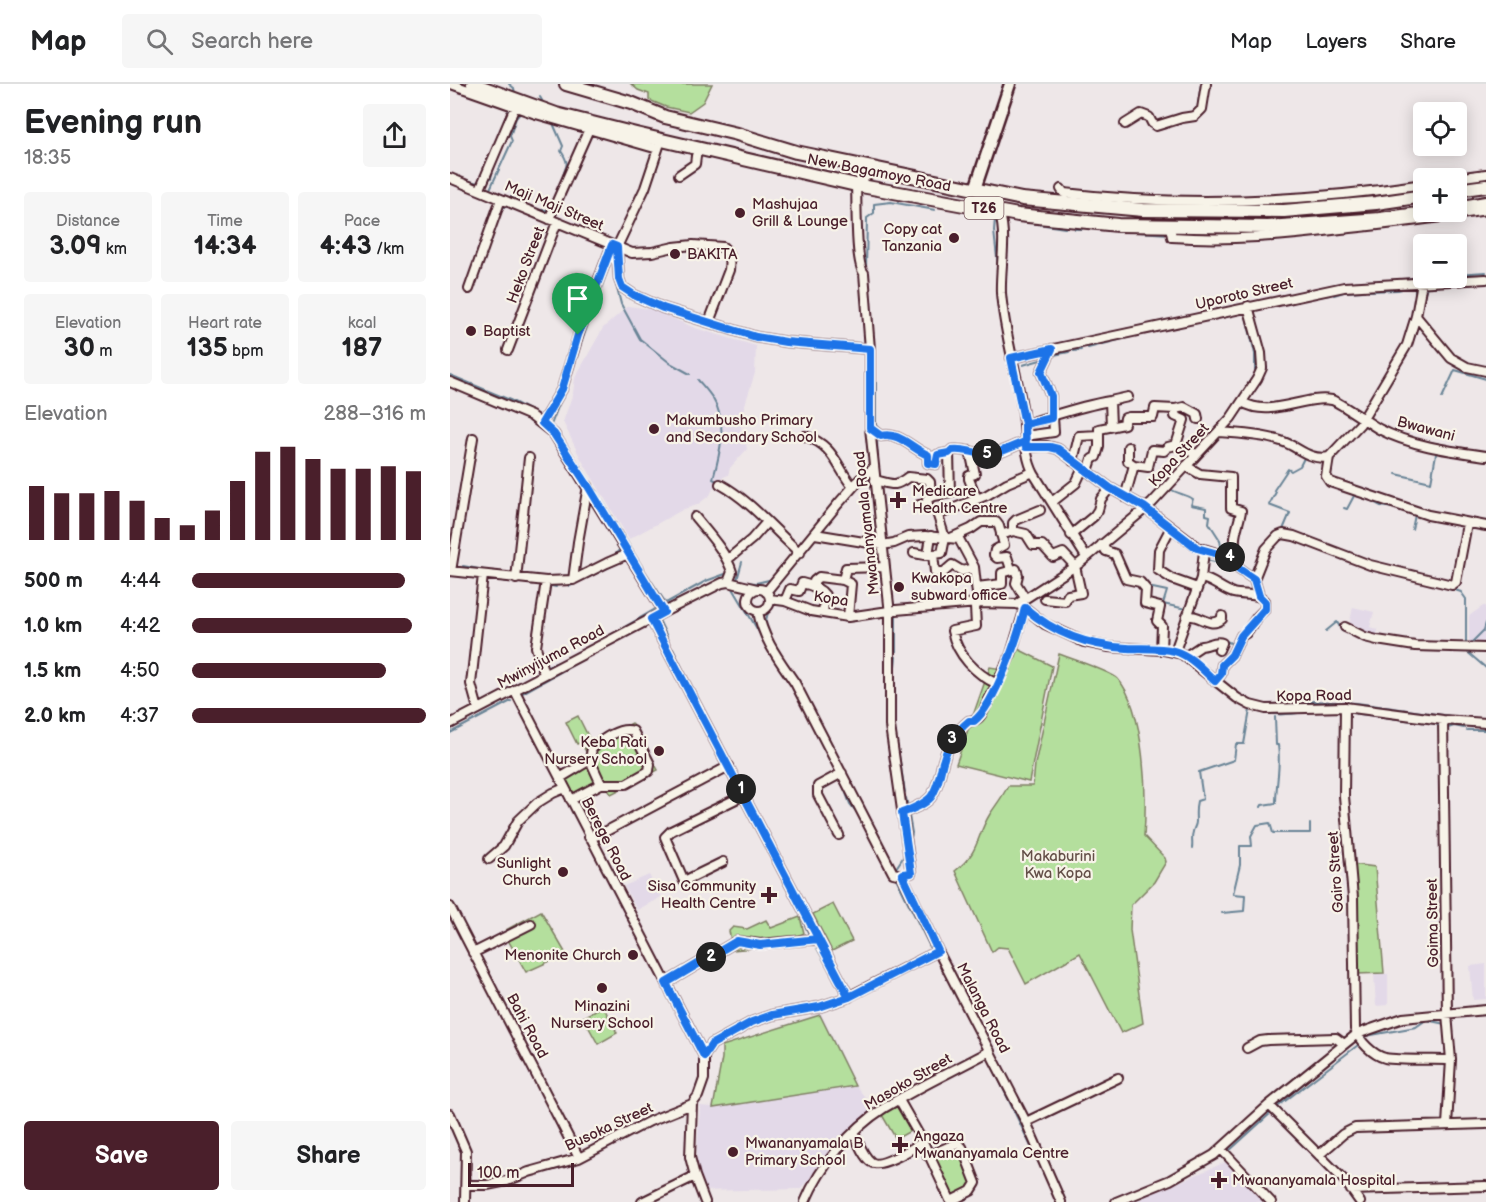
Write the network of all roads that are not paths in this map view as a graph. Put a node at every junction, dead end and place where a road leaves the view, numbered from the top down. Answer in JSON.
{"nodes":[{"id":1,"x":451,"y":84,"type":"edge"},
{"id":2,"x":473,"y":84,"type":"edge"},
{"id":3,"x":566,"y":84,"type":"edge"},
{"id":4,"x":1010,"y":84,"type":"edge"},
{"id":5,"x":1206,"y":84,"type":"edge"},
{"id":6,"x":516,"y":104,"type":"junction"},
{"id":7,"x":1125,"y":124,"type":"dead end"},
{"id":8,"x":589,"y":129,"type":"junction"},
{"id":9,"x":659,"y":145,"type":"junction"},
{"id":10,"x":696,"y":156,"type":"dead end"},
{"id":11,"x":875,"y":169,"type":"junction"},
{"id":12,"x":1486,"y":174,"type":"edge"},
{"id":13,"x":679,"y":175,"type":"dead end"},
{"id":14,"x":1467,"y":177,"type":"edge"},
{"id":15,"x":450,"y":178,"type":"edge"},
{"id":16,"x":856,"y":185,"type":"junction"},
{"id":17,"x":1413,"y":185,"type":"edge"},
{"id":18,"x":1486,"y":186,"type":"edge"},
{"id":19,"x":480,"y":189,"type":"junction"},
{"id":20,"x":975,"y":189,"type":"junction"},
{"id":21,"x":1061,"y":189,"type":"dead end"},
{"id":22,"x":1467,"y":189,"type":"edge"},
{"id":23,"x":1413,"y":198,"type":"edge"},
{"id":24,"x":501,"y":199,"type":"junction"},
{"id":25,"x":1486,"y":203,"type":"edge"},
{"id":26,"x":1467,"y":206,"type":"edge"},
{"id":27,"x":1486,"y":210,"type":"edge"},
{"id":28,"x":999,"y":212,"type":"junction"},
{"id":29,"x":1413,"y":215,"type":"edge"},
{"id":30,"x":553,"y":221,"type":"junction"},
{"id":31,"x":1268,"y":232,"type":"junction"},
{"id":32,"x":615,"y":246,"type":"junction"},
{"id":33,"x":1486,"y":279,"type":"edge"},
{"id":34,"x":1467,"y":280,"type":"edge"},
{"id":35,"x":1413,"y":283,"type":"edge"},
{"id":36,"x":1421,"y":288,"type":"edge"},
{"id":37,"x":469,"y":289,"type":"dead end"},
{"id":38,"x":1248,"y":306,"type":"junction"},
{"id":39,"x":1416,"y":316,"type":"junction"},
{"id":40,"x":709,"y":322,"type":"junction"},
{"id":41,"x":870,"y":349,"type":"junction"},
{"id":42,"x":1052,"y":349,"type":"junction"},
{"id":43,"x":508,"y":350,"type":"dead end"},
{"id":44,"x":1011,"y":358,"type":"junction"},
{"id":45,"x":1486,"y":371,"type":"edge"},
{"id":46,"x":450,"y":382,"type":"edge"},
{"id":47,"x":1128,"y":397,"type":"dead end"},
{"id":48,"x":1110,"y":401,"type":"junction"},
{"id":49,"x":1242,"y":402,"type":"junction"},
{"id":50,"x":1175,"y":409,"type":"junction"},
{"id":51,"x":1052,"y":417,"type":"junction"},
{"id":52,"x":1198,"y":418,"type":"dead end"},
{"id":53,"x":1362,"y":419,"type":"junction"},
{"id":54,"x":542,"y":423,"type":"junction"},
{"id":55,"x":1025,"y":424,"type":"junction"},
{"id":56,"x":1111,"y":426,"type":"junction"},
{"id":57,"x":870,"y":428,"type":"junction"},
{"id":58,"x":1219,"y":432,"type":"junction"},
{"id":59,"x":1100,"y":435,"type":"junction"},
{"id":60,"x":805,"y":436,"type":"dead end"},
{"id":61,"x":473,"y":438,"type":"dead end"},
{"id":62,"x":1025,"y":442,"type":"junction"},
{"id":63,"x":1176,"y":445,"type":"junction"},
{"id":64,"x":1128,"y":447,"type":"dead end"},
{"id":65,"x":970,"y":451,"type":"junction"},
{"id":66,"x":949,"y":453,"type":"junction"},
{"id":67,"x":1196,"y":454,"type":"junction"},
{"id":68,"x":1486,"y":456,"type":"edge"},
{"id":69,"x":1329,"y":457,"type":"junction"},
{"id":70,"x":529,"y":458,"type":"dead end"},
{"id":71,"x":1073,"y":460,"type":"junction"},
{"id":72,"x":928,"y":463,"type":"junction"},
{"id":73,"x":1134,"y":465,"type":"junction"},
{"id":74,"x":1186,"y":466,"type":"junction"},
{"id":75,"x":874,"y":468,"type":"junction"},
{"id":76,"x":1086,"y":469,"type":"junction"},
{"id":77,"x":1033,"y":472,"type":"junction"},
{"id":78,"x":925,"y":478,"type":"junction"},
{"id":79,"x":875,"y":480,"type":"junction"},
{"id":80,"x":720,"y":484,"type":"dead end"},
{"id":81,"x":588,"y":486,"type":"junction"},
{"id":82,"x":853,"y":488,"type":"junction"},
{"id":83,"x":1110,"y":488,"type":"junction"},
{"id":84,"x":931,"y":497,"type":"junction"},
{"id":85,"x":1125,"y":497,"type":"junction"},
{"id":86,"x":976,"y":500,"type":"junction"},
{"id":87,"x":1052,"y":502,"type":"junction"},
{"id":88,"x":919,"y":505,"type":"dead end"},
{"id":89,"x":1145,"y":509,"type":"junction"},
{"id":90,"x":1040,"y":510,"type":"dead end"},
{"id":91,"x":695,"y":517,"type":"dead end"},
{"id":92,"x":767,"y":522,"type":"junction"},
{"id":93,"x":1467,"y":524,"type":"junction"},
{"id":94,"x":1486,"y":526,"type":"edge"},
{"id":95,"x":1170,"y":529,"type":"junction"},
{"id":96,"x":1013,"y":531,"type":"junction"},
{"id":97,"x":815,"y":534,"type":"junction"},
{"id":98,"x":1001,"y":535,"type":"junction"},
{"id":99,"x":1071,"y":535,"type":"junction"},
{"id":100,"x":930,"y":536,"type":"junction"},
{"id":101,"x":947,"y":539,"type":"junction"},
{"id":102,"x":1102,"y":544,"type":"junction"},
{"id":103,"x":882,"y":545,"type":"junction"},
{"id":104,"x":1204,"y":551,"type":"junction"},
{"id":105,"x":800,"y":553,"type":"junction"},
{"id":106,"x":914,"y":553,"type":"dead end"},
{"id":107,"x":628,"y":554,"type":"junction"},
{"id":108,"x":931,"y":555,"type":"junction"},
{"id":109,"x":1234,"y":556,"type":"junction"},
{"id":110,"x":1086,"y":557,"type":"junction"},
{"id":111,"x":727,"y":560,"type":"junction"},
{"id":112,"x":1075,"y":566,"type":"junction"},
{"id":113,"x":885,"y":567,"type":"junction"},
{"id":114,"x":974,"y":568,"type":"junction"},
{"id":115,"x":1011,"y":569,"type":"junction"},
{"id":116,"x":450,"y":571,"type":"edge"},
{"id":117,"x":483,"y":575,"type":"junction"},
{"id":118,"x":1201,"y":578,"type":"junction"},
{"id":119,"x":516,"y":579,"type":"junction"},
{"id":120,"x":1254,"y":579,"type":"junction"},
{"id":121,"x":573,"y":580,"type":"junction"},
{"id":122,"x":843,"y":580,"type":"junction"},
{"id":123,"x":546,"y":581,"type":"junction"},
{"id":124,"x":731,"y":583,"type":"junction"},
{"id":125,"x":814,"y":587,"type":"junction"},
{"id":126,"x":977,"y":587,"type":"junction"},
{"id":127,"x":1197,"y":588,"type":"junction"},
{"id":128,"x":757,"y":590,"type":"junction"},
{"id":129,"x":768,"y":595,"type":"junction"},
{"id":130,"x":748,"y":596,"type":"junction"},
{"id":131,"x":1259,"y":596,"type":"junction"},
{"id":132,"x":1025,"y":598,"type":"junction"},
{"id":133,"x":1045,"y":599,"type":"dead end"},
{"id":134,"x":785,"y":601,"type":"junction"},
{"id":135,"x":978,"y":603,"type":"junction"},
{"id":136,"x":1017,"y":604,"type":"junction"},
{"id":137,"x":1025,"y":608,"type":"junction"},
{"id":138,"x":758,"y":611,"type":"junction"},
{"id":139,"x":890,"y":611,"type":"junction"},
{"id":140,"x":664,"y":612,"type":"junction"},
{"id":141,"x":823,"y":613,"type":"junction"},
{"id":142,"x":1187,"y":616,"type":"junction"},
{"id":143,"x":1222,"y":616,"type":"dead end"},
{"id":144,"x":848,"y":617,"type":"junction"},
{"id":145,"x":651,"y":619,"type":"junction"},
{"id":146,"x":1345,"y":627,"type":"dead end"},
{"id":147,"x":1486,"y":648,"type":"edge"},
{"id":148,"x":1161,"y":650,"type":"junction"},
{"id":149,"x":1220,"y":650,"type":"dead end"},
{"id":150,"x":1175,"y":651,"type":"junction"},
{"id":151,"x":1186,"y":656,"type":"junction"},
{"id":152,"x":544,"y":674,"type":"junction"},
{"id":153,"x":1215,"y":681,"type":"junction"},
{"id":154,"x":997,"y":684,"type":"junction"},
{"id":155,"x":515,"y":691,"type":"junction"},
{"id":156,"x":1345,"y":707,"type":"junction"},
{"id":157,"x":478,"y":709,"type":"junction"},
{"id":158,"x":1443,"y":720,"type":"junction"},
{"id":159,"x":1486,"y":723,"type":"edge"},
{"id":160,"x":450,"y":724,"type":"edge"},
{"id":161,"x":590,"y":760,"type":"junction"},
{"id":162,"x":729,"y":766,"type":"junction"},
{"id":163,"x":842,"y":773,"type":"junction"},
{"id":164,"x":560,"y":778,"type":"junction"},
{"id":165,"x":601,"y":783,"type":"junction"},
{"id":166,"x":565,"y":788,"type":"junction"},
{"id":167,"x":744,"y":795,"type":"junction"},
{"id":168,"x":571,"y":800,"type":"junction"},
{"id":169,"x":902,"y":813,"type":"junction"},
{"id":170,"x":839,"y":835,"type":"dead end"},
{"id":171,"x":589,"y":837,"type":"junction"},
{"id":172,"x":489,"y":859,"type":"dead end"},
{"id":173,"x":723,"y":862,"type":"dead end"},
{"id":174,"x":902,"y":874,"type":"junction"},
{"id":175,"x":450,"y":907,"type":"edge"},
{"id":176,"x":531,"y":924,"type":"dead end"},
{"id":177,"x":818,"y":939,"type":"junction"},
{"id":178,"x":938,"y":951,"type":"junction"},
{"id":179,"x":473,"y":953,"type":"junction"},
{"id":180,"x":666,"y":983,"type":"junction"},
{"id":181,"x":849,"y":997,"type":"junction"},
{"id":182,"x":1486,"y":1010,"type":"edge"},
{"id":183,"x":1447,"y":1014,"type":"junction"},
{"id":184,"x":1357,"y":1034,"type":"junction"},
{"id":185,"x":1344,"y":1044,"type":"junction"},
{"id":186,"x":1247,"y":1048,"type":"dead end"},
{"id":187,"x":990,"y":1051,"type":"junction"},
{"id":188,"x":704,"y":1056,"type":"junction"},
{"id":189,"x":1451,"y":1060,"type":"junction"},
{"id":190,"x":1118,"y":1078,"type":"dead end"},
{"id":191,"x":899,"y":1100,"type":"junction"},
{"id":192,"x":692,"y":1104,"type":"junction"},
{"id":193,"x":1269,"y":1105,"type":"junction"},
{"id":194,"x":450,"y":1114,"type":"edge"},
{"id":195,"x":1026,"y":1122,"type":"junction"},
{"id":196,"x":1486,"y":1124,"type":"edge"},
{"id":197,"x":1447,"y":1125,"type":"junction"},
{"id":198,"x":854,"y":1133,"type":"junction"},
{"id":199,"x":923,"y":1142,"type":"junction"},
{"id":200,"x":1222,"y":1150,"type":"junction"},
{"id":201,"x":1319,"y":1155,"type":"junction"},
{"id":202,"x":928,"y":1156,"type":"junction"},
{"id":203,"x":579,"y":1158,"type":"junction"},
{"id":204,"x":695,"y":1176,"type":"junction"},
{"id":205,"x":466,"y":1185,"type":"junction"},
{"id":206,"x":1486,"y":1186,"type":"edge"},
{"id":207,"x":1351,"y":1190,"type":"junction"},
{"id":208,"x":1058,"y":1201,"type":"edge"},
{"id":209,"x":465,"y":1202,"type":"edge"},
{"id":210,"x":642,"y":1202,"type":"edge"},
{"id":211,"x":705,"y":1202,"type":"edge"},
{"id":212,"x":805,"y":1202,"type":"edge"},
{"id":213,"x":951,"y":1202,"type":"edge"},
{"id":214,"x":1116,"y":1202,"type":"edge"},
{"id":215,"x":1271,"y":1202,"type":"edge"},
{"id":216,"x":1360,"y":1202,"type":"edge"}],
"edges":[{"from":1,"to":6,"type":"street"},
{"from":2,"to":6,"type":"highway","name":"New Bagamoyo Road","number":"T26"},
{"from":3,"to":11,"type":"highway","name":"New Bagamoyo Road","number":"T26"},
{"from":4,"to":20,"type":"main road"},
{"from":5,"to":7,"type":"street"},
{"from":6,"to":8,"type":"street"},
{"from":6,"to":9,"type":"highway","name":"New Bagamoyo Road","number":"T26"},
{"from":6,"to":19,"type":"street"},
{"from":8,"to":9,"type":"street"},
{"from":8,"to":30,"type":"street","name":"Heko Street"},
{"from":9,"to":16,"type":"highway","name":"New Bagamoyo Road","number":"T26"},
{"from":9,"to":32,"type":"street"},
{"from":10,"to":13,"type":"street"},
{"from":11,"to":16,"type":"street"},
{"from":11,"to":20,"type":"highway","name":"New Bagamoyo Road","number":"T26"},
{"from":12,"to":14,"type":"street"},
{"from":15,"to":19,"type":"street","name":"Maji Maji Street"},
{"from":16,"to":28,"type":"highway","name":"New Bagamoyo Road","number":"T26"},
{"from":16,"to":41,"type":"street","name":"Mwananyamala Road"},
{"from":17,"to":21,"type":"street"},
{"from":18,"to":22,"type":"highway"},
{"from":19,"to":24,"type":"street","name":"Maji Maji Street"},
{"from":20,"to":23,"type":"highway","name":"New Bagamoyo Road","number":"T26"},
{"from":20,"to":28,"type":"street"},
{"from":24,"to":30,"type":"street","name":"Maji Maji Street"},
{"from":24,"to":37,"type":"street"},
{"from":25,"to":26,"type":"highway"},
{"from":27,"to":31,"type":"street"},
{"from":28,"to":31,"type":"highway","name":"New Bagamoyo Road","number":"T26"},
{"from":28,"to":44,"type":"street"},
{"from":29,"to":31,"type":"highway","name":"New Bagamoyo Road","number":"T26"},
{"from":30,"to":32,"type":"street","name":"Maji Maji Street"},
{"from":30,"to":43,"type":"street","name":"Heko Street"},
{"from":32,"to":40,"type":"street"},
{"from":32,"to":40,"type":"street","name":"Maji Maji Street"},
{"from":32,"to":54,"type":"street"},
{"from":33,"to":34,"type":"street","name":"Uporoto Street"},
{"from":35,"to":38,"type":"street","name":"Uporoto Street"},
{"from":36,"to":39,"type":"street"},
{"from":38,"to":42,"type":"street","name":"Uporoto Street"},
{"from":38,"to":49,"type":"street","name":"Kopa Street"},
{"from":39,"to":45,"type":"street"},
{"from":39,"to":53,"type":"street"},
{"from":40,"to":41,"type":"street"},
{"from":41,"to":57,"type":"street","name":"Mwananyamala Road"},
{"from":42,"to":44,"type":"street","name":"Uporoto Street"},
{"from":42,"to":51,"type":"street"},
{"from":44,"to":55,"type":"street"},
{"from":46,"to":54,"type":"street"},
{"from":47,"to":48,"type":"street"},
{"from":48,"to":51,"type":"street"},
{"from":48,"to":56,"type":"street"},
{"from":49,"to":53,"type":"street","name":"Bwawani"},
{"from":49,"to":58,"type":"street","name":"Kopa Street"},
{"from":50,"to":52,"type":"street"},
{"from":50,"to":56,"type":"street"},
{"from":50,"to":63,"type":"street"},
{"from":51,"to":55,"type":"street"},
{"from":51,"to":62,"type":"street"},
{"from":53,"to":68,"type":"street","name":"Bwawani"},
{"from":53,"to":69,"type":"street"},
{"from":54,"to":81,"type":"street"},
{"from":55,"to":62,"type":"street"},
{"from":56,"to":59,"type":"street"},
{"from":57,"to":72,"type":"street"},
{"from":57,"to":75,"type":"street","name":"Mwananyamala Road"},
{"from":58,"to":67,"type":"street","name":"Kopa Street"},
{"from":58,"to":69,"type":"street"},
{"from":59,"to":71,"type":"street"},
{"from":59,"to":76,"type":"street"},
{"from":60,"to":82,"type":"street"},
{"from":61,"to":116,"type":"street"},
{"from":62,"to":65,"type":"street"},
{"from":62,"to":71,"type":"street"},
{"from":62,"to":77,"type":"street"},
{"from":63,"to":67,"type":"street"},
{"from":63,"to":73,"type":"street"},
{"from":64,"to":73,"type":"street"},
{"from":65,"to":66,"type":"street"},
{"from":65,"to":86,"type":"street"},
{"from":66,"to":72,"type":"street"},
{"from":66,"to":84,"type":"street"},
{"from":67,"to":74,"type":"street","name":"Kopa Street"},
{"from":69,"to":93,"type":"street"},
{"from":70,"to":119,"type":"street"},
{"from":71,"to":76,"type":"street"},
{"from":72,"to":78,"type":"street"},
{"from":73,"to":85,"type":"street"},
{"from":74,"to":89,"type":"street","name":"Kopa Street"},
{"from":74,"to":109,"type":"street"},
{"from":75,"to":79,"type":"street","name":"Mwananyamala Road"},
{"from":75,"to":82,"type":"street"},
{"from":76,"to":83,"type":"street"},
{"from":76,"to":87,"type":"street"},
{"from":77,"to":86,"type":"street"},
{"from":77,"to":87,"type":"street"},
{"from":78,"to":79,"type":"street"},
{"from":78,"to":84,"type":"street"},
{"from":79,"to":103,"type":"street","name":"Mwananyamala Road"},
{"from":80,"to":92,"type":"street"},
{"from":81,"to":107,"type":"street"},
{"from":81,"to":121,"type":"street"},
{"from":82,"to":97,"type":"street"},
{"from":83,"to":85,"type":"street"},
{"from":83,"to":99,"type":"street"},
{"from":84,"to":88,"type":"street"},
{"from":85,"to":89,"type":"street"},
{"from":86,"to":101,"type":"street"},
{"from":87,"to":99,"type":"street"},
{"from":89,"to":95,"type":"street"},
{"from":89,"to":102,"type":"street","name":"Kopa Street"},
{"from":90,"to":96,"type":"street"},
{"from":91,"to":111,"type":"street"},
{"from":92,"to":105,"type":"street"},
{"from":92,"to":111,"type":"street"},
{"from":93,"to":94,"type":"street"},
{"from":93,"to":120,"type":"street"},
{"from":95,"to":104,"type":"street"},
{"from":95,"to":127,"type":"street"},
{"from":96,"to":98,"type":"street"},
{"from":96,"to":112,"type":"street"},
{"from":97,"to":103,"type":"street"},
{"from":97,"to":105,"type":"street"},
{"from":98,"to":101,"type":"street"},
{"from":98,"to":115,"type":"street"},
{"from":99,"to":110,"type":"street"},
{"from":100,"to":101,"type":"street"},
{"from":100,"to":103,"type":"street"},
{"from":100,"to":108,"type":"street"},
{"from":101,"to":108,"type":"street"},
{"from":101,"to":114,"type":"street"},
{"from":102,"to":110,"type":"street","name":"Kopa Street"},
{"from":102,"to":148,"type":"street"},
{"from":103,"to":113,"type":"street","name":"Mwananyamala Road"},
{"from":104,"to":109,"type":"street"},
{"from":104,"to":118,"type":"street"},
{"from":105,"to":129,"type":"street"},
{"from":106,"to":108,"type":"street"},
{"from":107,"to":121,"type":"street"},
{"from":107,"to":140,"type":"street"},
{"from":108,"to":114,"type":"street"},
{"from":109,"to":120,"type":"street"},
{"from":110,"to":112,"type":"street","name":"Kopa Street"},
{"from":111,"to":124,"type":"street"},
{"from":112,"to":132,"type":"street","name":"Kopa Street"},
{"from":112,"to":133,"type":"street"},
{"from":113,"to":122,"type":"street"},
{"from":113,"to":139,"type":"street","name":"Mwananyamala Road"},
{"from":114,"to":126,"type":"street"},
{"from":115,"to":126,"type":"street"},
{"from":115,"to":132,"type":"street"},
{"from":116,"to":117,"type":"street"},
{"from":117,"to":119,"type":"street"},
{"from":117,"to":157,"type":"street"},
{"from":118,"to":127,"type":"street"},
{"from":118,"to":131,"type":"street"},
{"from":119,"to":123,"type":"street"},
{"from":120,"to":131,"type":"street"},
{"from":121,"to":123,"type":"street"},
{"from":122,"to":125,"type":"street"},
{"from":122,"to":144,"type":"street"},
{"from":123,"to":152,"type":"street"},
{"from":124,"to":128,"type":"street"},
{"from":124,"to":130,"type":"street"},
{"from":124,"to":140,"type":"street","name":"Mwinyijuma Road"},
{"from":125,"to":134,"type":"street"},
{"from":125,"to":141,"type":"street"},
{"from":126,"to":135,"type":"street"},
{"from":127,"to":142,"type":"street"},
{"from":128,"to":129,"type":"street"},
{"from":128,"to":130,"type":"street"},
{"from":129,"to":134,"type":"street","name":"Kopa"},
{"from":129,"to":138,"type":"street"},
{"from":130,"to":138,"type":"street"},
{"from":131,"to":153,"type":"street"},
{"from":132,"to":136,"type":"street","name":"Kopa Street"},
{"from":134,"to":141,"type":"street","name":"Kopa"},
{"from":135,"to":136,"type":"street","name":"Kopa Road"},
{"from":135,"to":139,"type":"street","name":"Kopa Road"},
{"from":135,"to":154,"type":"street"},
{"from":136,"to":137,"type":"street","name":"Kopa Road"},
{"from":137,"to":148,"type":"street","name":"Kopa Road"},
{"from":137,"to":154,"type":"street"},
{"from":138,"to":163,"type":"street","name":"Malanga Road"},
{"from":139,"to":144,"type":"street","name":"Kopa"},
{"from":139,"to":169,"type":"street","name":"Mwananyamala Road"},
{"from":140,"to":145,"type":"street","name":"Mwinyijuma Road"},
{"from":141,"to":144,"type":"street","name":"Kopa"},
{"from":142,"to":143,"type":"street"},
{"from":142,"to":150,"type":"street"},
{"from":145,"to":152,"type":"street","name":"Mwinyijuma Road"},
{"from":145,"to":162,"type":"street"},
{"from":146,"to":147,"type":"street"},
{"from":148,"to":150,"type":"street","name":"Kopa Road"},
{"from":149,"to":151,"type":"street"},
{"from":150,"to":151,"type":"street","name":"Kopa Road"},
{"from":151,"to":153,"type":"street","name":"Kopa Road"},
{"from":152,"to":155,"type":"street","name":"Mwinyijuma Road"},
{"from":153,"to":156,"type":"street","name":"Kopa Road"},
{"from":154,"to":169,"type":"street"},
{"from":155,"to":157,"type":"street","name":"Mwinyijuma Road"},
{"from":155,"to":164,"type":"street","name":"Berege Road"},
{"from":156,"to":158,"type":"street","name":"Kopa Road"},
{"from":156,"to":184,"type":"street","name":"Gairo Street"},
{"from":157,"to":160,"type":"street","name":"Mwinyijuma Road"},
{"from":158,"to":159,"type":"street","name":"Kopa Road"},
{"from":158,"to":183,"type":"street","name":"Goima Street"},
{"from":161,"to":164,"type":"street"},
{"from":161,"to":165,"type":"street"},
{"from":161,"to":165,"type":"street"},
{"from":162,"to":167,"type":"street"},
{"from":162,"to":171,"type":"street"},
{"from":163,"to":170,"type":"street"},
{"from":163,"to":174,"type":"street","name":"Malanga Road"},
{"from":164,"to":166,"type":"street","name":"Berege Road"},
{"from":165,"to":168,"type":"street"},
{"from":166,"to":168,"type":"street","name":"Berege Road"},
{"from":166,"to":172,"type":"street"},
{"from":167,"to":173,"type":"street"},
{"from":167,"to":177,"type":"street"},
{"from":168,"to":171,"type":"street","name":"Berege Road"},
{"from":169,"to":174,"type":"street","name":"Mwananyamala Road"},
{"from":171,"to":180,"type":"street","name":"Berege Road"},
{"from":174,"to":178,"type":"street","name":"Malanga Road"},
{"from":175,"to":179,"type":"street","name":"Bahi Road"},
{"from":176,"to":179,"type":"street"},
{"from":177,"to":180,"type":"street"},
{"from":177,"to":181,"type":"street"},
{"from":178,"to":181,"type":"street"},
{"from":178,"to":187,"type":"street","name":"Malanga Road"},
{"from":179,"to":203,"type":"street","name":"Bahi Road"},
{"from":180,"to":188,"type":"street","name":"Berege Road"},
{"from":181,"to":188,"type":"street"},
{"from":182,"to":183,"type":"street"},
{"from":183,"to":184,"type":"street"},
{"from":183,"to":189,"type":"street","name":"Goima Street"},
{"from":184,"to":185,"type":"street"},
{"from":184,"to":189,"type":"street"},
{"from":185,"to":186,"type":"street"},
{"from":185,"to":193,"type":"street"},
{"from":187,"to":191,"type":"street","name":"Masoko Street"},
{"from":187,"to":195,"type":"street","name":"Malanga Road"},
{"from":188,"to":192,"type":"street"},
{"from":189,"to":197,"type":"street","name":"Goima Street"},
{"from":190,"to":195,"type":"street"},
{"from":191,"to":198,"type":"street","name":"Masoko Street"},
{"from":191,"to":199,"type":"street"},
{"from":192,"to":203,"type":"street","name":"Busoka Street"},
{"from":192,"to":204,"type":"street"},
{"from":193,"to":200,"type":"street"},
{"from":193,"to":201,"type":"street"},
{"from":194,"to":205,"type":"street"},
{"from":195,"to":208,"type":"street","name":"Malanga Road"},
{"from":196,"to":197,"type":"street"},
{"from":197,"to":201,"type":"street"},
{"from":198,"to":199,"type":"street"},
{"from":198,"to":212,"type":"street","name":"Masoko Street"},
{"from":199,"to":202,"type":"street"},
{"from":200,"to":214,"type":"street"},
{"from":200,"to":215,"type":"street"},
{"from":201,"to":207,"type":"street"},
{"from":202,"to":213,"type":"street"},
{"from":202,"to":213,"type":"street"},
{"from":203,"to":205,"type":"street","name":"Busoka Street"},
{"from":204,"to":210,"type":"street"},
{"from":204,"to":211,"type":"street"},
{"from":205,"to":209,"type":"street"},
{"from":206,"to":207,"type":"street"},
{"from":207,"to":216,"type":"street"}]}
